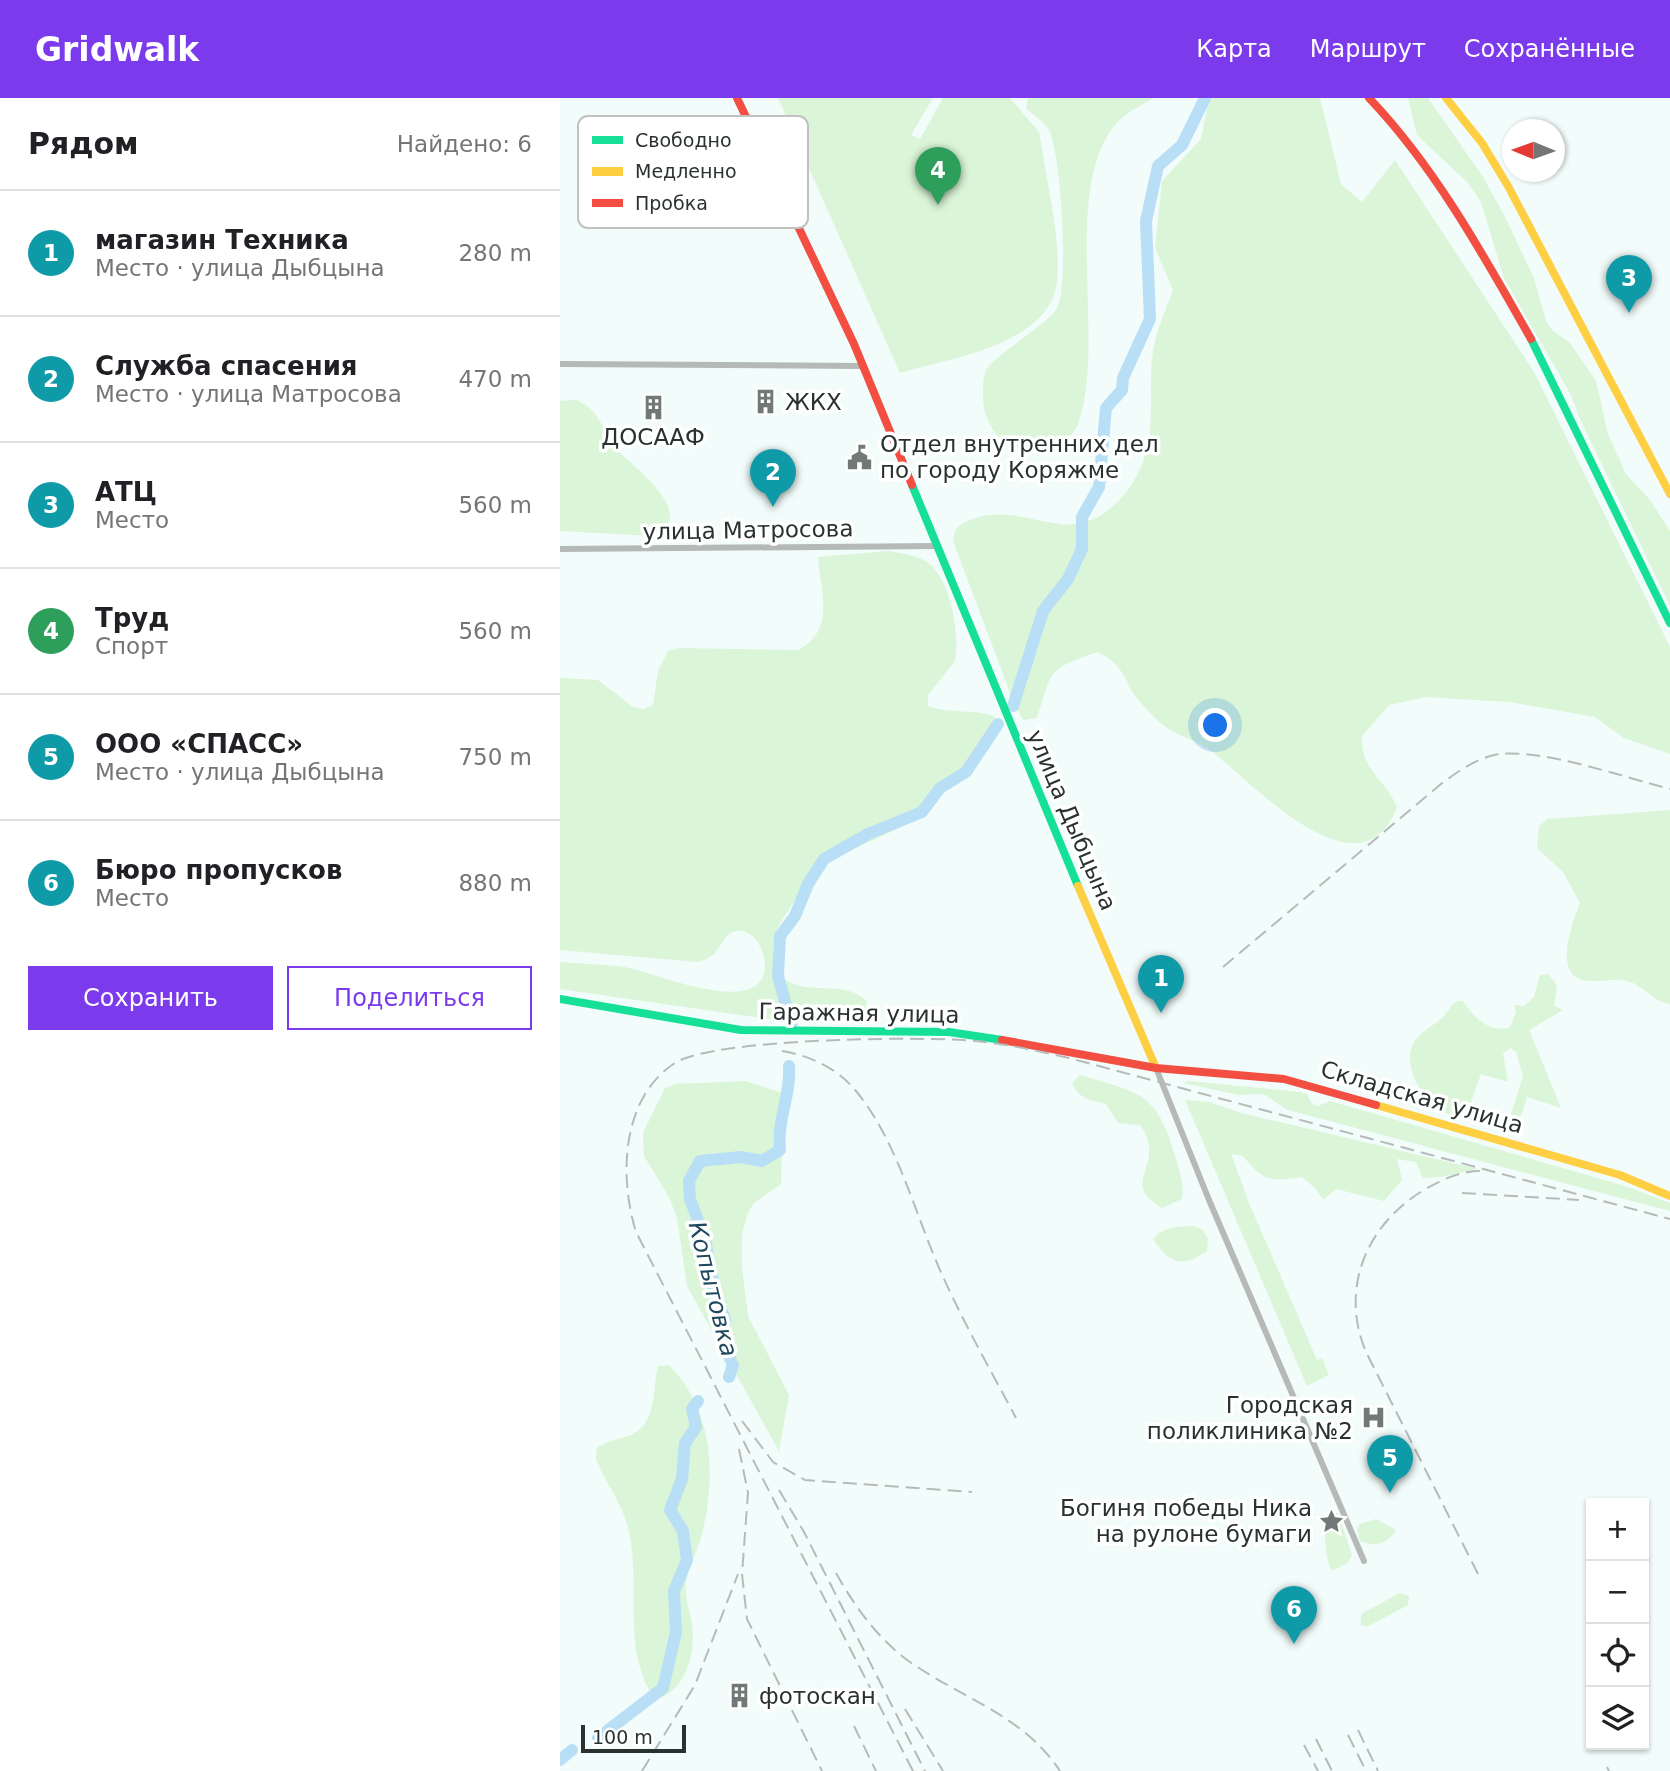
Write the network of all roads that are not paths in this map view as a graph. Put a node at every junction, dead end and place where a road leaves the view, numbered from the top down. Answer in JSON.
{"nodes":[{"id":1,"x":737,"y":98,"type":"edge"},
{"id":2,"x":1369,"y":98,"type":"edge"},
{"id":3,"x":1446,"y":98,"type":"edge"},
{"id":4,"x":745,"y":116,"type":"edge"},
{"id":5,"x":798,"y":228,"type":"edge"},
{"id":6,"x":560,"y":364,"type":"edge"},
{"id":7,"x":863,"y":366,"type":"junction"},
{"id":8,"x":1669,"y":492,"type":"edge"},
{"id":9,"x":936,"y":546,"type":"junction"},
{"id":10,"x":560,"y":549,"type":"edge"},
{"id":11,"x":1670,"y":623,"type":"edge"},
{"id":12,"x":560,"y":999,"type":"edge"},
{"id":13,"x":1156,"y":1068,"type":"junction"},
{"id":14,"x":1670,"y":1196,"type":"edge"},
{"id":15,"x":1364,"y":1561,"type":"dead end"}],
"edges":[{"from":1,"to":4,"type":"street","name":"улица Дыбцына"},
{"from":2,"to":11,"type":"street"},
{"from":3,"to":8,"type":"street"},
{"from":5,"to":7,"type":"street","name":"улица Дыбцына"},
{"from":6,"to":7,"type":"street"},
{"from":7,"to":9,"type":"street","name":"улица Дыбцына"},
{"from":9,"to":10,"type":"street","name":"улица Матросова"},
{"from":9,"to":13,"type":"street","name":"улица Дыбцына"},
{"from":12,"to":13,"type":"street","name":"Гаражная улица"},
{"from":13,"to":14,"type":"street","name":"Складская улица"},
{"from":13,"to":15,"type":"street","name":"улица Дыбцына"}]}
